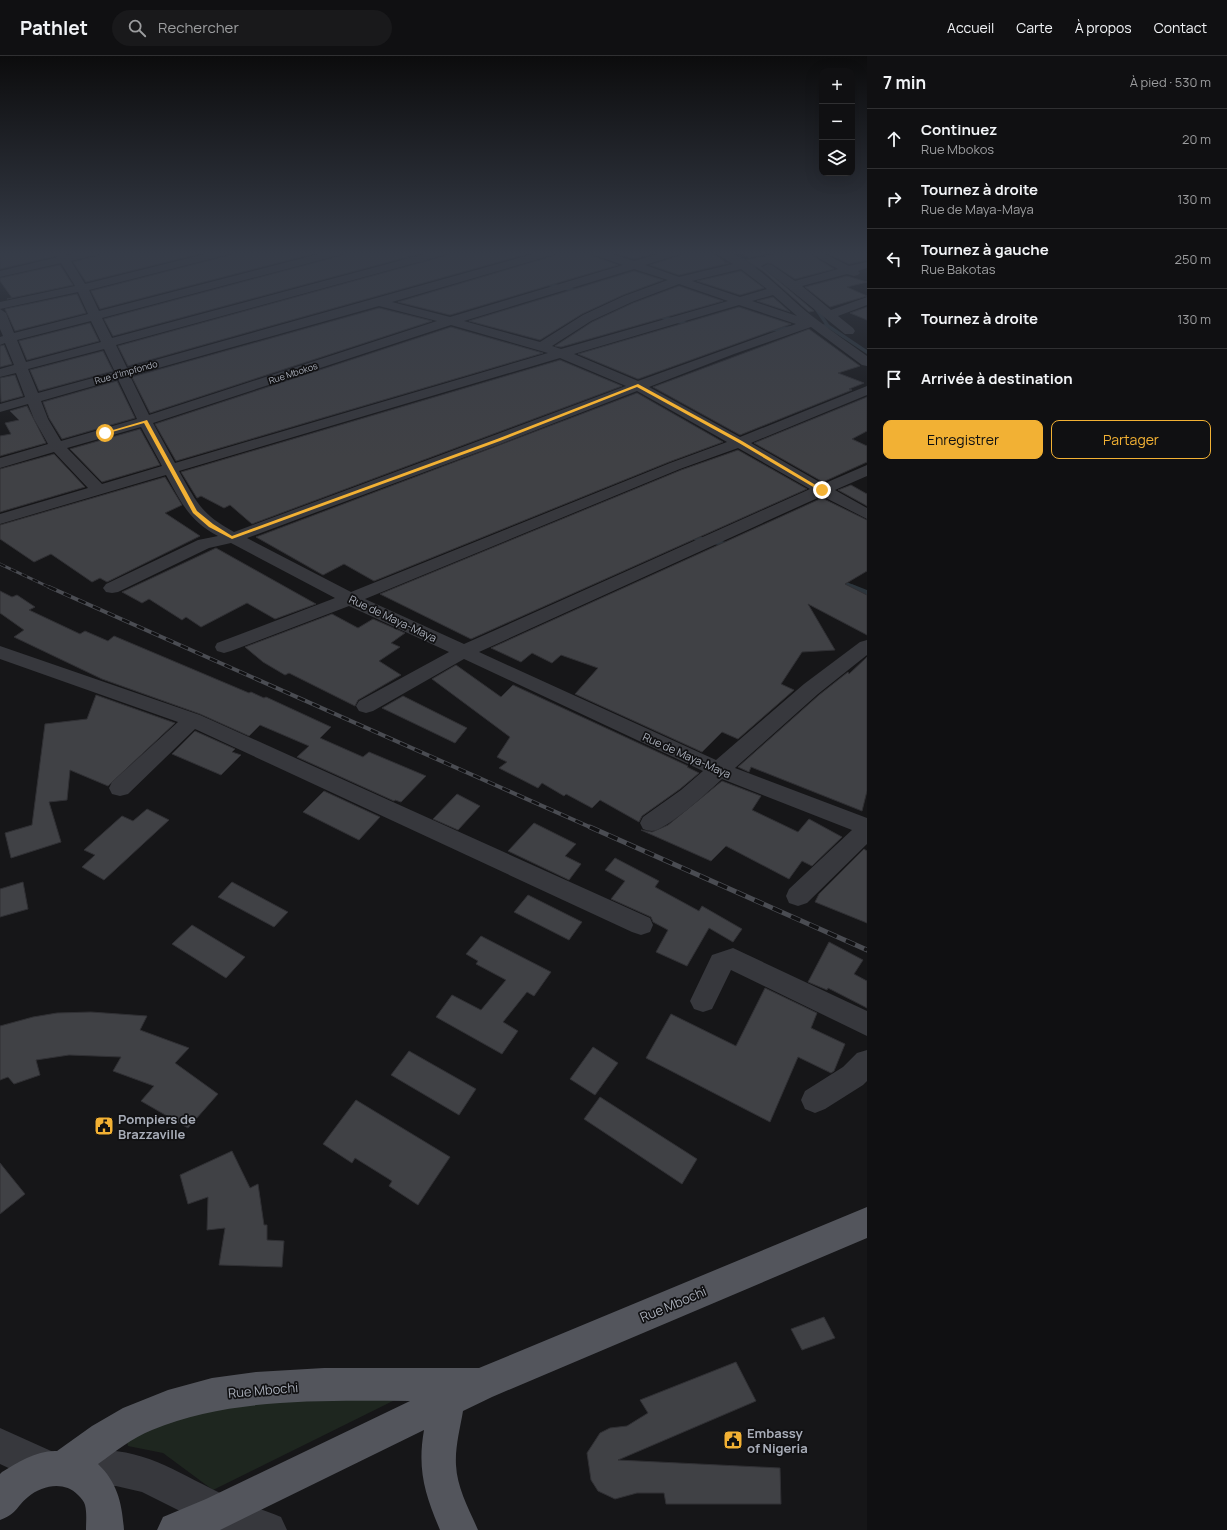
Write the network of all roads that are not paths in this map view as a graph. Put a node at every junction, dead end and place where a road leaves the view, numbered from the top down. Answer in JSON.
{"nodes":[{"id":1,"x":1,"y":321,"type":"edge"},
{"id":2,"x":77,"y":321,"type":"edge"},
{"id":3,"x":98,"y":321,"type":"edge"},
{"id":4,"x":192,"y":321,"type":"edge"},
{"id":5,"x":312,"y":321,"type":"edge"},
{"id":6,"x":450,"y":321,"type":"joint"},
{"id":7,"x":583,"y":321,"type":"edge"},
{"id":8,"x":669,"y":321,"type":"edge"},
{"id":9,"x":804,"y":321,"type":"edge"},
{"id":10,"x":808,"y":321,"type":"edge"},
{"id":11,"x":835,"y":321,"type":"edge"},
{"id":12,"x":811,"y":323,"type":"junction"},
{"id":13,"x":857,"y":338,"type":"dead end"},
{"id":14,"x":5,"y":340,"type":"edge"},
{"id":15,"x":110,"y":343,"type":"junction"},
{"id":16,"x":540,"y":348,"type":"junction"},
{"id":17,"x":559,"y":353,"type":"junction"},
{"id":18,"x":867,"y":362,"type":"edge"},
{"id":19,"x":20,"y":367,"type":"junction"},
{"id":20,"x":0,"y":373,"type":"edge"},
{"id":21,"x":122,"y":374,"type":"junction"},
{"id":22,"x":638,"y":386,"type":"junction"},
{"id":23,"x":867,"y":390,"type":"edge"},
{"id":24,"x":33,"y":398,"type":"junction"},
{"id":25,"x":0,"y":408,"type":"edge"},
{"id":26,"x":145,"y":421,"type":"junction"},
{"id":27,"x":740,"y":442,"type":"junction"},
{"id":28,"x":57,"y":447,"type":"junction"},
{"id":29,"x":0,"y":464,"type":"edge"},
{"id":30,"x":171,"y":469,"type":"junction"},
{"id":31,"x":867,"y":470,"type":"edge"},
{"id":32,"x":99,"y":490,"type":"junction"},
{"id":33,"x":822,"y":490,"type":"junction"},
{"id":34,"x":867,"y":514,"type":"edge"},
{"id":35,"x":0,"y":519,"type":"edge"},
{"id":36,"x":232,"y":538,"type":"junction"},
{"id":37,"x":112,"y":588,"type":"dead end"},
{"id":38,"x":350,"y":599,"type":"junction"},
{"id":39,"x":867,"y":646,"type":"edge"},
{"id":40,"x":224,"y":647,"type":"dead end"},
{"id":41,"x":465,"y":651,"type":"junction"},
{"id":42,"x":0,"y":652,"type":"edge"},
{"id":43,"x":366,"y":706,"type":"dead end"},
{"id":44,"x":193,"y":720,"type":"junction"},
{"id":45,"x":719,"y":770,"type":"junction"},
{"id":46,"x":120,"y":788,"type":"dead end"},
{"id":47,"x":652,"y":823,"type":"dead end"},
{"id":48,"x":867,"y":827,"type":"edge"},
{"id":49,"x":867,"y":830,"type":"edge"},
{"id":50,"x":798,"y":896,"type":"dead end"},
{"id":51,"x":641,"y":925,"type":"dead end"},
{"id":52,"x":703,"y":1001,"type":"dead end"},
{"id":53,"x":867,"y":1024,"type":"edge"},
{"id":54,"x":867,"y":1062,"type":"edge"},
{"id":55,"x":815,"y":1100,"type":"dead end"},
{"id":56,"x":867,"y":1222,"type":"edge"},
{"id":57,"x":480,"y":1385,"type":"junction"},
{"id":58,"x":447,"y":1402,"type":"junction"},
{"id":59,"x":0,"y":1446,"type":"edge"},
{"id":60,"x":65,"y":1469,"type":"junction"},
{"id":61,"x":0,"y":1502,"type":"edge"},
{"id":62,"x":219,"y":1512,"type":"junction"},
{"id":63,"x":105,"y":1530,"type":"edge"},
{"id":64,"x":176,"y":1530,"type":"edge"},
{"id":65,"x":268,"y":1530,"type":"edge"},
{"id":66,"x":459,"y":1530,"type":"edge"}],
"edges":[{"from":1,"to":14,"type":"street"},
{"from":2,"to":14,"type":"street"},
{"from":3,"to":15,"type":"street","name":"Rue de Maya-Maya"},
{"from":4,"to":15,"type":"street"},
{"from":5,"to":21,"type":"street","name":"Rue d'Impfondo"},
{"from":6,"to":16,"type":"street"},
{"from":6,"to":26,"type":"street","name":"Rue Mbokos"},
{"from":7,"to":16,"type":"street"},
{"from":8,"to":17,"type":"street"},
{"from":9,"to":12,"type":"street"},
{"from":10,"to":12,"type":"street"},
{"from":11,"to":13,"type":"street"},
{"from":12,"to":18,"type":"street"},
{"from":12,"to":22,"type":"street"},
{"from":14,"to":19,"type":"street"},
{"from":15,"to":19,"type":"street"},
{"from":15,"to":21,"type":"street","name":"Rue de Maya-Maya"},
{"from":16,"to":17,"type":"street"},
{"from":17,"to":22,"type":"street"},
{"from":17,"to":30,"type":"street"},
{"from":19,"to":20,"type":"street"},
{"from":19,"to":24,"type":"street"},
{"from":21,"to":24,"type":"street","name":"Rue d'Impfondo"},
{"from":21,"to":26,"type":"street","name":"Rue de Maya-Maya"},
{"from":22,"to":27,"type":"street"},
{"from":22,"to":36,"type":"street"},
{"from":23,"to":27,"type":"street"},
{"from":24,"to":25,"type":"street","name":"Rue d'Impfondo"},
{"from":24,"to":28,"type":"street"},
{"from":26,"to":28,"type":"street","name":"Rue Mbokos"},
{"from":26,"to":30,"type":"street","name":"Rue de Maya-Maya"},
{"from":27,"to":33,"type":"street"},
{"from":27,"to":38,"type":"street"},
{"from":28,"to":29,"type":"street","name":"Rue Mbokos"},
{"from":28,"to":32,"type":"street"},
{"from":30,"to":32,"type":"street"},
{"from":30,"to":36,"type":"street","name":"Rue de Maya-Maya"},
{"from":31,"to":33,"type":"street"},
{"from":32,"to":35,"type":"street"},
{"from":33,"to":34,"type":"street"},
{"from":33,"to":41,"type":"street"},
{"from":36,"to":37,"type":"street"},
{"from":36,"to":38,"type":"street","name":"Rue de Maya-Maya"},
{"from":38,"to":40,"type":"street"},
{"from":38,"to":41,"type":"street","name":"Rue de Maya-Maya"},
{"from":39,"to":45,"type":"street"},
{"from":41,"to":43,"type":"street"},
{"from":41,"to":45,"type":"street","name":"Rue de Maya-Maya"},
{"from":42,"to":44,"type":"street"},
{"from":44,"to":46,"type":"street"},
{"from":44,"to":51,"type":"street"},
{"from":45,"to":47,"type":"street"},
{"from":45,"to":48,"type":"street","name":"Rue de Maya-Maya"},
{"from":49,"to":50,"type":"street"},
{"from":52,"to":53,"type":"street"},
{"from":54,"to":55,"type":"street"},
{"from":56,"to":57,"type":"main road","name":"Rue Mbochi"},
{"from":57,"to":58,"type":"main road","name":"Rue Mbochi"},
{"from":57,"to":60,"type":"main road","name":"Rue Mbochi"},
{"from":58,"to":62,"type":"main road","name":"Rue Mbochi"},
{"from":58,"to":66,"type":"main road"},
{"from":59,"to":60,"type":"street"},
{"from":60,"to":61,"type":"main road","name":"Rue Mbochi"},
{"from":60,"to":62,"type":"street"},
{"from":60,"to":63,"type":"main road"},
{"from":62,"to":64,"type":"main road","name":"Rue Mbochi"},
{"from":62,"to":65,"type":"street"}]}
